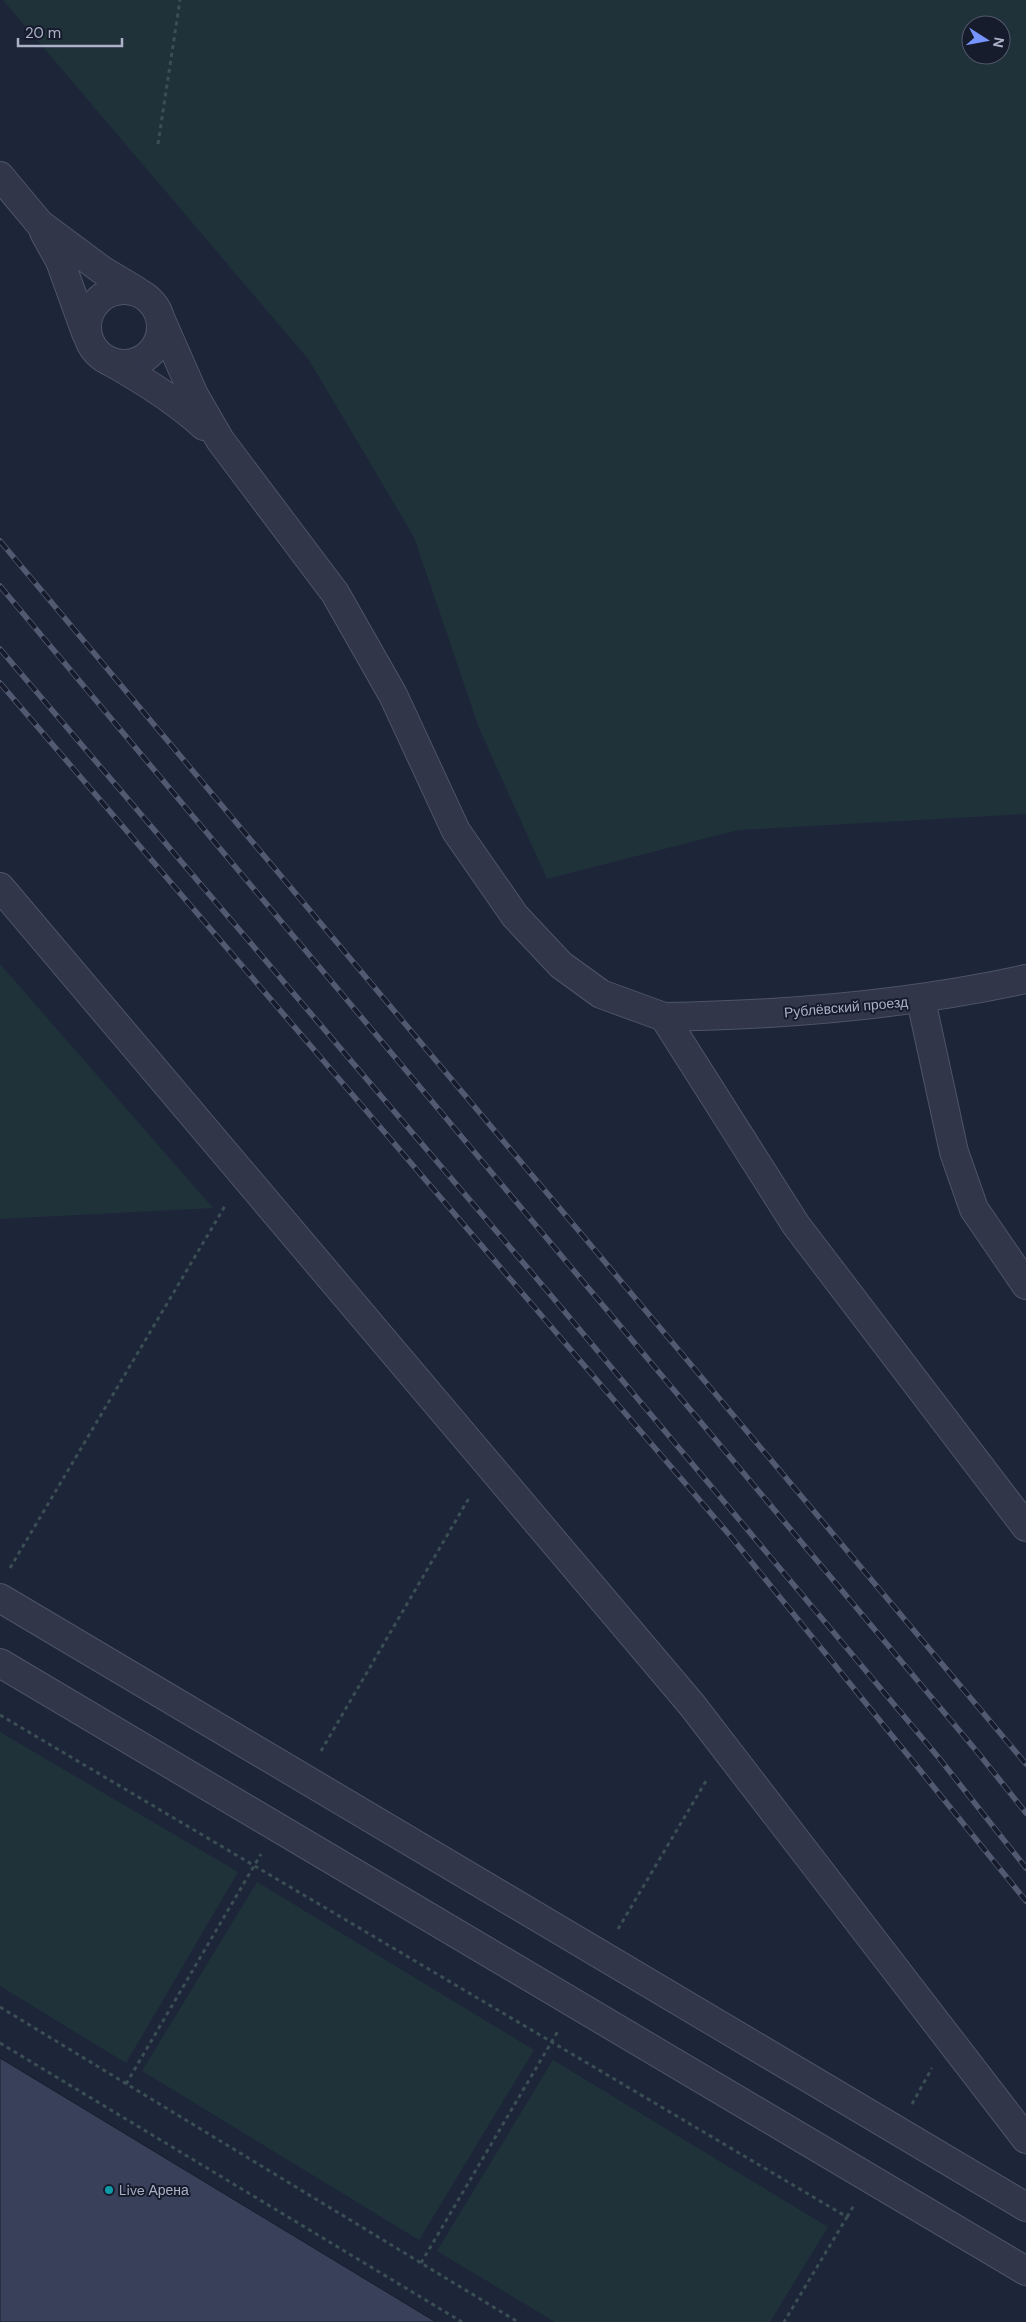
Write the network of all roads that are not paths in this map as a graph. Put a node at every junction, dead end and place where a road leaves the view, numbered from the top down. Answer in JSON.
{"nodes":[{"id":1,"x":0,"y":176,"type":"edge"},
{"id":2,"x":40,"y":224,"type":"junction"},
{"id":3,"x":137,"y":291,"type":"junction"},
{"id":4,"x":161,"y":320,"type":"junction"},
{"id":5,"x":86,"y":333,"type":"junction"},
{"id":6,"x":111,"y":362,"type":"junction"},
{"id":7,"x":220,"y":440,"type":"junction"},
{"id":8,"x":0,"y":887,"type":"edge"},
{"id":9,"x":1026,"y":979,"type":"edge"},
{"id":10,"x":921,"y":1000,"type":"junction"},
{"id":11,"x":664,"y":1017,"type":"junction"},
{"id":12,"x":1026,"y":1285,"type":"edge"},
{"id":13,"x":1026,"y":1527,"type":"edge"},
{"id":14,"x":2,"y":1586,"type":"edge"},
{"id":15,"x":0,"y":1663,"type":"edge"},
{"id":16,"x":1026,"y":2139,"type":"edge"},
{"id":17,"x":1026,"y":2207,"type":"edge"},
{"id":18,"x":1026,"y":2270,"type":"edge"}],
"edges":[{"from":1,"to":2,"type":"street"},
{"from":2,"to":3,"type":"street"},
{"from":2,"to":5,"type":"street"},
{"from":3,"to":4,"type":"street"},
{"from":3,"to":5,"type":"street"},
{"from":4,"to":6,"type":"street"},
{"from":4,"to":7,"type":"street"},
{"from":5,"to":6,"type":"street"},
{"from":6,"to":7,"type":"street"},
{"from":7,"to":11,"type":"street"},
{"from":8,"to":16,"type":"street"},
{"from":9,"to":10,"type":"street","name":"Рублёвский проезд"},
{"from":10,"to":11,"type":"street","name":"Рублёвский проезд"},
{"from":10,"to":12,"type":"street"},
{"from":11,"to":13,"type":"street"},
{"from":14,"to":17,"type":"street"},
{"from":15,"to":18,"type":"street"}]}
